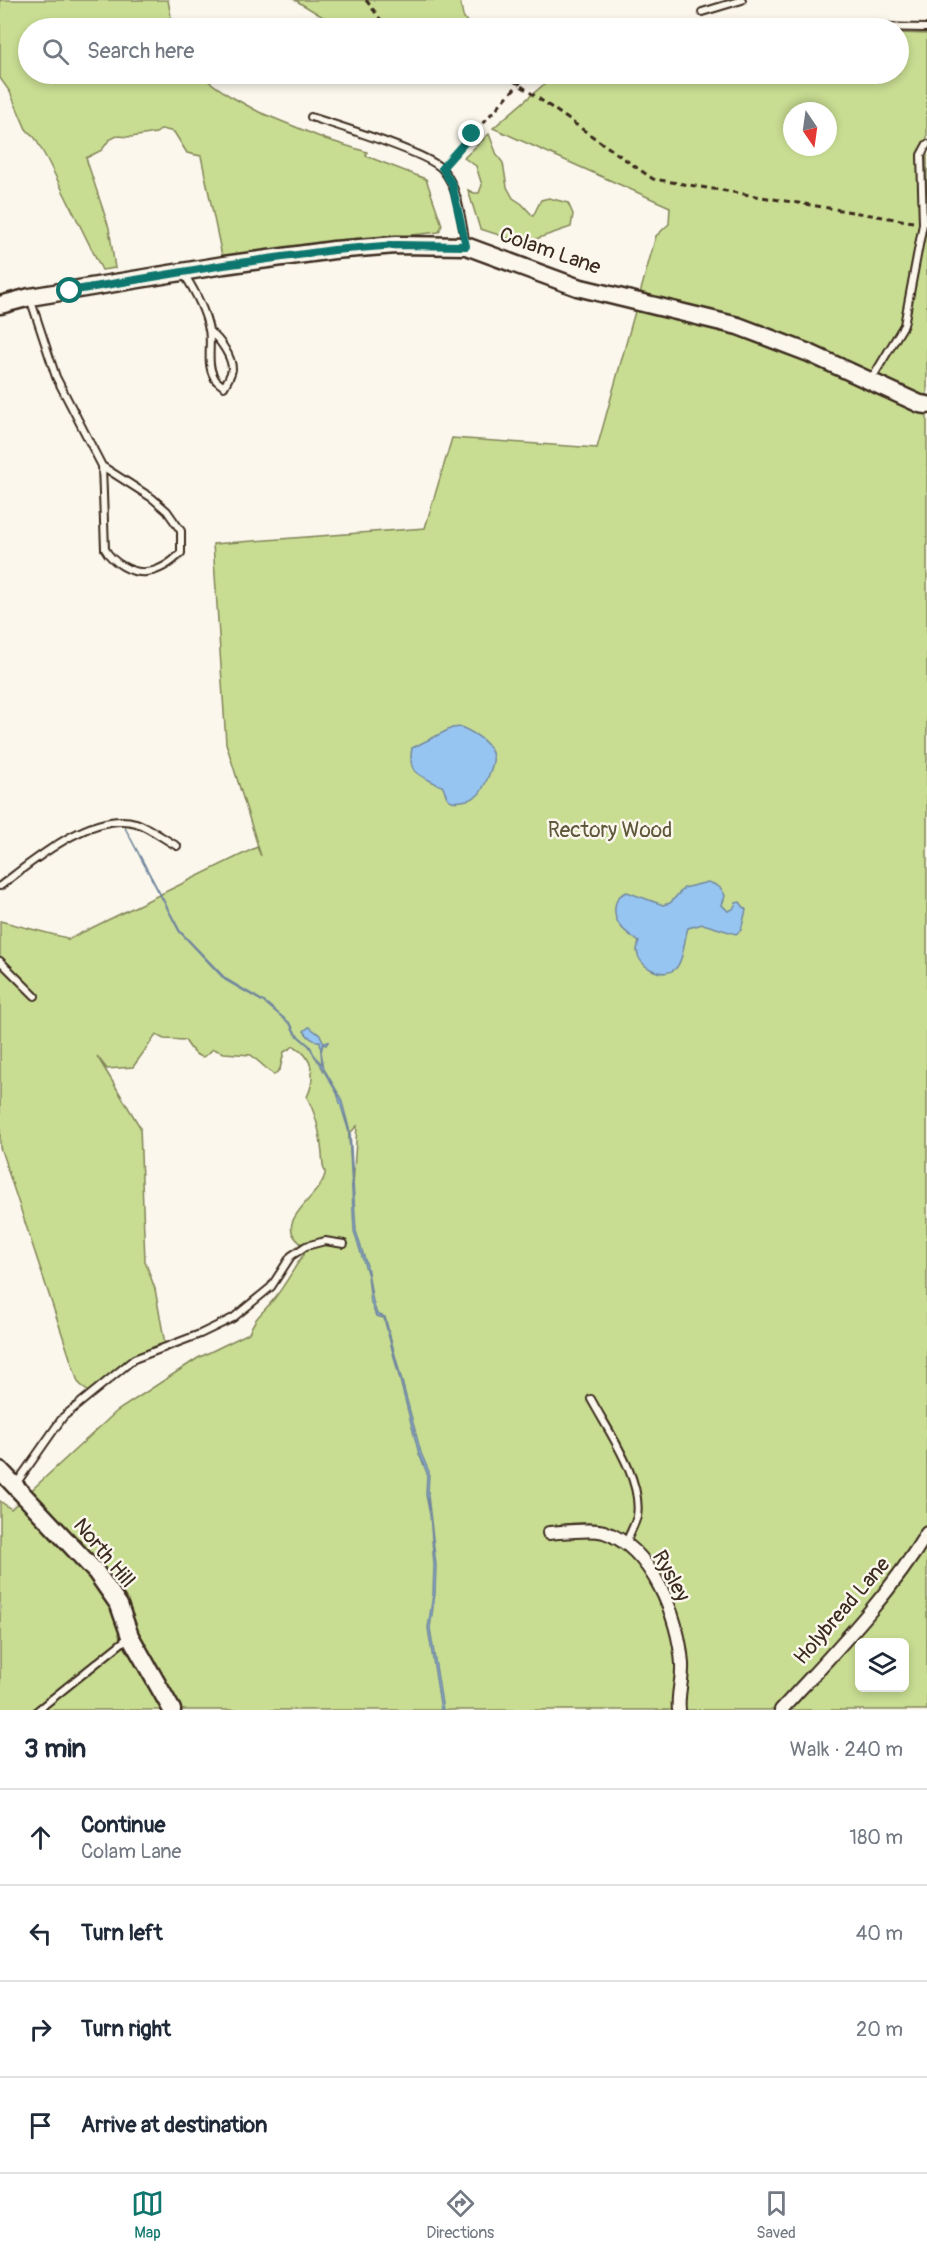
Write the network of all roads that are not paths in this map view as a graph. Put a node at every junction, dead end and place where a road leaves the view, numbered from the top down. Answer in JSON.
{"nodes":[{"id":1,"x":742,"y":0,"type":"edge"},
{"id":2,"x":702,"y":12,"type":"dead end"},
{"id":3,"x":909,"y":28,"type":"edge"},
{"id":4,"x":927,"y":28,"type":"edge"},
{"id":5,"x":311,"y":117,"type":"dead end"},
{"id":6,"x":927,"y":144,"type":"edge"},
{"id":7,"x":466,"y":246,"type":"junction"},
{"id":8,"x":183,"y":272,"type":"junction"},
{"id":9,"x":30,"y":297,"type":"junction"},
{"id":10,"x":0,"y":305,"type":"edge"},
{"id":11,"x":210,"y":332,"type":"junction"},
{"id":12,"x":871,"y":381,"type":"junction"},
{"id":13,"x":927,"y":405,"type":"edge"},
{"id":14,"x":102,"y":466,"type":"junction"},
{"id":15,"x":177,"y":846,"type":"dead end"},
{"id":16,"x":0,"y":886,"type":"edge"},
{"id":17,"x":0,"y":961,"type":"edge"},
{"id":18,"x":35,"y":996,"type":"dead end"},
{"id":19,"x":344,"y":1244,"type":"dead end"},
{"id":20,"x":591,"y":1399,"type":"dead end"},
{"id":21,"x":0,"y":1470,"type":"edge"},
{"id":22,"x":16,"y":1485,"type":"junction"},
{"id":23,"x":549,"y":1533,"type":"dead end"},
{"id":24,"x":927,"y":1533,"type":"edge"},
{"id":25,"x":626,"y":1543,"type":"junction"},
{"id":26,"x":130,"y":1636,"type":"junction"},
{"id":27,"x":38,"y":1710,"type":"edge"},
{"id":28,"x":172,"y":1710,"type":"edge"},
{"id":29,"x":679,"y":1710,"type":"edge"},
{"id":30,"x":781,"y":1710,"type":"edge"}],
"edges":[{"from":1,"to":2,"type":"lane"},
{"from":3,"to":4,"type":"lane"},
{"from":5,"to":7,"type":"lane"},
{"from":6,"to":12,"type":"lane"},
{"from":7,"to":8,"type":"street","name":"Colam Lane"},
{"from":7,"to":12,"type":"street","name":"Colam Lane"},
{"from":8,"to":9,"type":"street","name":"Colam Lane"},
{"from":8,"to":11,"type":"lane"},
{"from":9,"to":10,"type":"street","name":"Colam Lane"},
{"from":9,"to":14,"type":"lane"},
{"from":11,"to":11,"type":"lane"},
{"from":12,"to":13,"type":"street","name":"Colam Lane"},
{"from":14,"to":14,"type":"lane"},
{"from":15,"to":16,"type":"lane"},
{"from":17,"to":18,"type":"lane"},
{"from":19,"to":22,"type":"lane"},
{"from":20,"to":25,"type":"lane"},
{"from":21,"to":22,"type":"street","name":"North Hill"},
{"from":22,"to":26,"type":"street","name":"North Hill"},
{"from":23,"to":25,"type":"street","name":"Rysley"},
{"from":24,"to":30,"type":"street","name":"Holybread Lane"},
{"from":25,"to":29,"type":"street","name":"Rysley"},
{"from":26,"to":27,"type":"lane"},
{"from":26,"to":28,"type":"street","name":"North Hill"}]}
